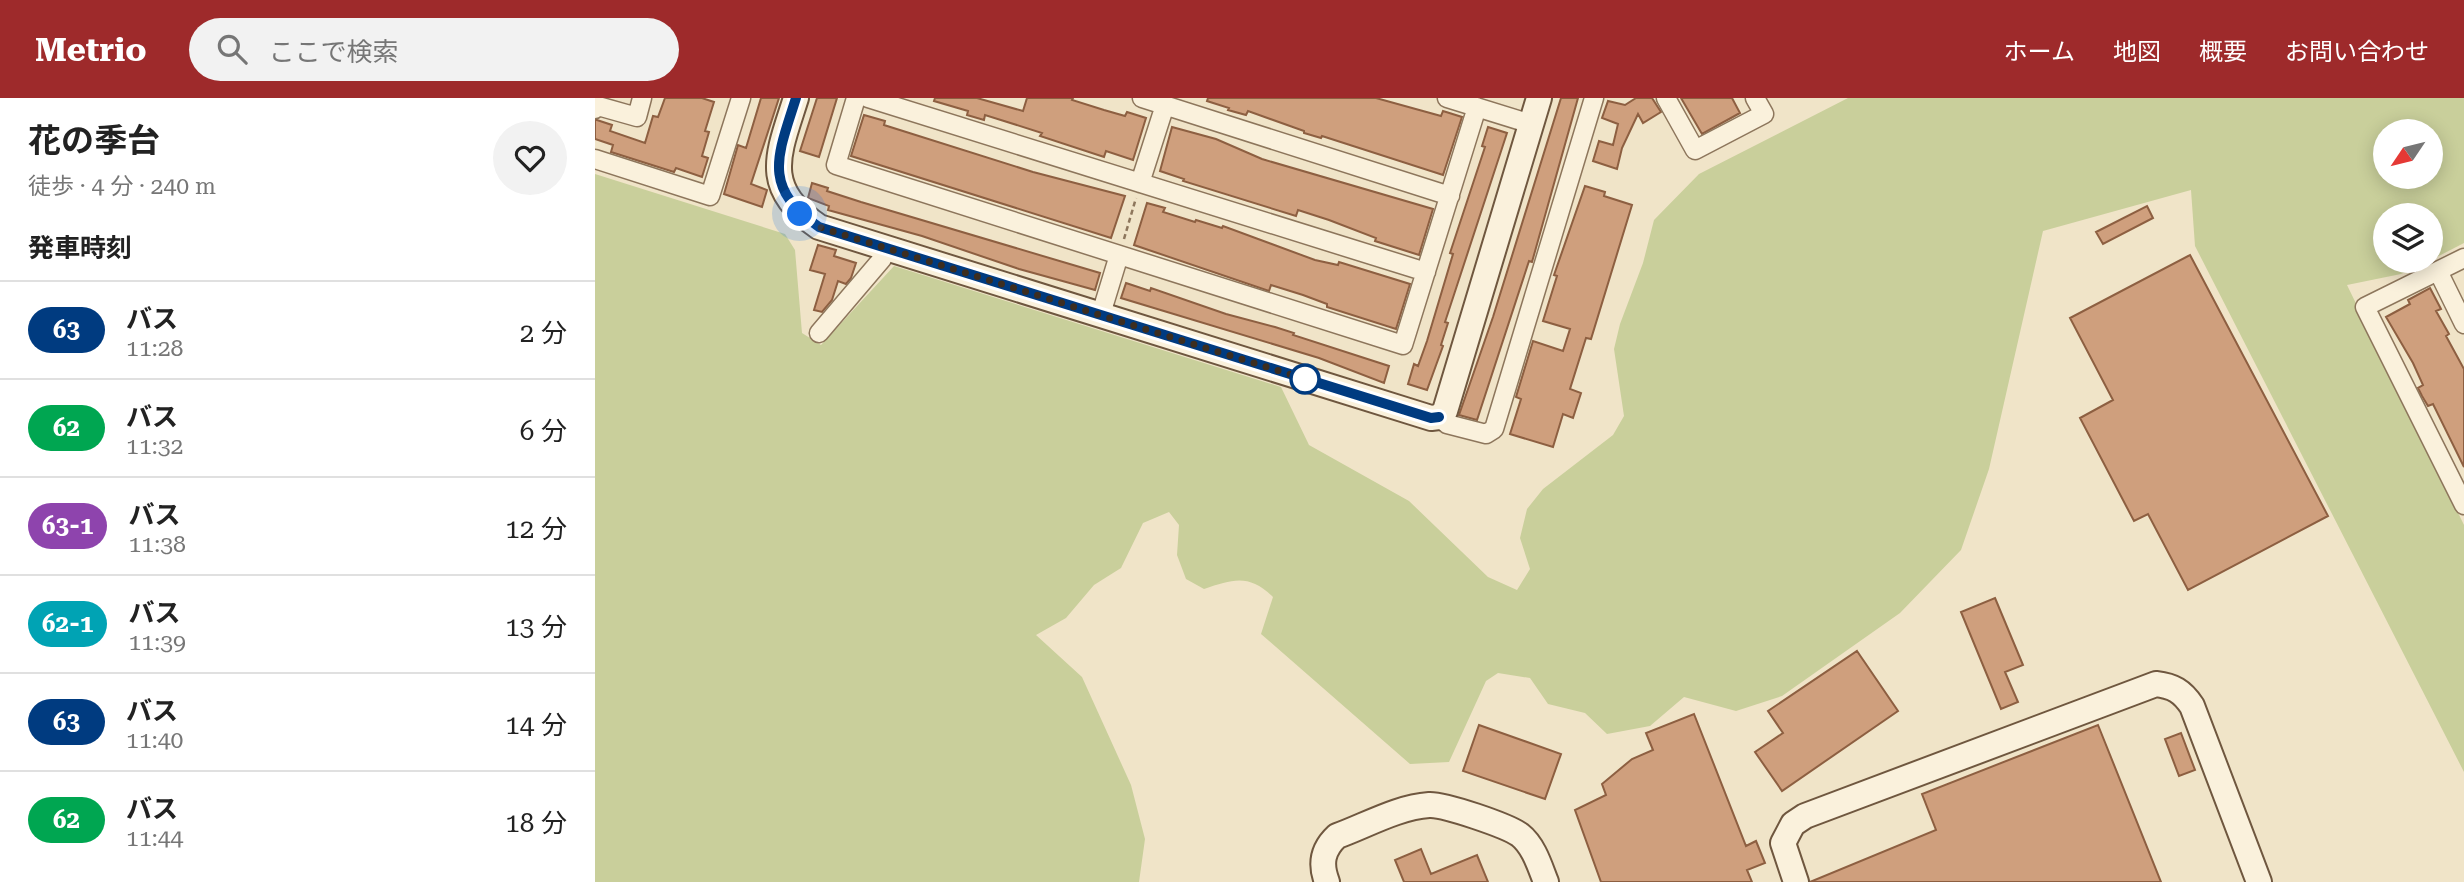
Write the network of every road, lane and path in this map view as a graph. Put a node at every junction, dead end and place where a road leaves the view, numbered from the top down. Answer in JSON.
{"nodes":[{"id":1,"x":642,"y":98,"type":"edge"},
{"id":2,"x":741,"y":98,"type":"edge"},
{"id":3,"x":796,"y":98,"type":"edge"},
{"id":4,"x":856,"y":98,"type":"edge"},
{"id":5,"x":868,"y":98,"type":"edge"},
{"id":6,"x":1142,"y":98,"type":"edge"},
{"id":7,"x":1447,"y":98,"type":"edge"},
{"id":8,"x":1539,"y":98,"type":"edge"},
{"id":9,"x":1594,"y":98,"type":"edge"},
{"id":10,"x":1666,"y":98,"type":"edge"},
{"id":11,"x":1755,"y":98,"type":"edge"},
{"id":12,"x":1165,"y":105,"type":"junction"},
{"id":13,"x":1477,"y":107,"type":"junction"},
{"id":14,"x":595,"y":109,"type":"edge"},
{"id":15,"x":1531,"y":124,"type":"junction"},
{"id":16,"x":595,"y":159,"type":"edge"},
{"id":17,"x":1140,"y":183,"type":"junction"},
{"id":18,"x":1450,"y":196,"type":"junction"},
{"id":19,"x":886,"y":248,"type":"junction"},
{"id":20,"x":1119,"y":255,"type":"junction"},
{"id":21,"x":2464,"y":258,"type":"edge"},
{"id":22,"x":2443,"y":268,"type":"edge"},
{"id":23,"x":1426,"y":272,"type":"junction"},
{"id":24,"x":2434,"y":273,"type":"edge"},
{"id":25,"x":2439,"y":273,"type":"edge"},
{"id":26,"x":1101,"y":314,"type":"junction"},
{"id":27,"x":2464,"y":324,"type":"edge"},
{"id":28,"x":819,"y":333,"type":"dead end"},
{"id":29,"x":1439,"y":417,"type":"junction"},
{"id":30,"x":2462,"y":496,"type":"edge"},
{"id":31,"x":1327,"y":882,"type":"edge"},
{"id":32,"x":1546,"y":882,"type":"edge"},
{"id":33,"x":1796,"y":882,"type":"edge"},
{"id":34,"x":2259,"y":882,"type":"edge"}],
"edges":[{"from":1,"to":14,"type":"street"},
{"from":2,"to":16,"type":"street"},
{"from":3,"to":19,"type":"street"},
{"from":4,"to":20,"type":"street"},
{"from":5,"to":17,"type":"street"},
{"from":6,"to":12,"type":"street"},
{"from":7,"to":13,"type":"street"},
{"from":8,"to":15,"type":"street"},
{"from":9,"to":29,"type":"street"},
{"from":10,"to":11,"type":"street"},
{"from":12,"to":17,"type":"street"},
{"from":12,"to":18,"type":"street"},
{"from":13,"to":15,"type":"street"},
{"from":13,"to":18,"type":"street"},
{"from":15,"to":29,"type":"street"},
{"from":17,"to":20,"type":"path"},
{"from":17,"to":23,"type":"street"},
{"from":18,"to":23,"type":"street"},
{"from":19,"to":26,"type":"street"},
{"from":19,"to":28,"type":"street"},
{"from":20,"to":23,"type":"street"},
{"from":20,"to":26,"type":"street"},
{"from":21,"to":22,"type":"street"},
{"from":24,"to":30,"type":"street"},
{"from":25,"to":27,"type":"street"},
{"from":26,"to":29,"type":"street"},
{"from":31,"to":32,"type":"street"},
{"from":33,"to":34,"type":"street"}]}
